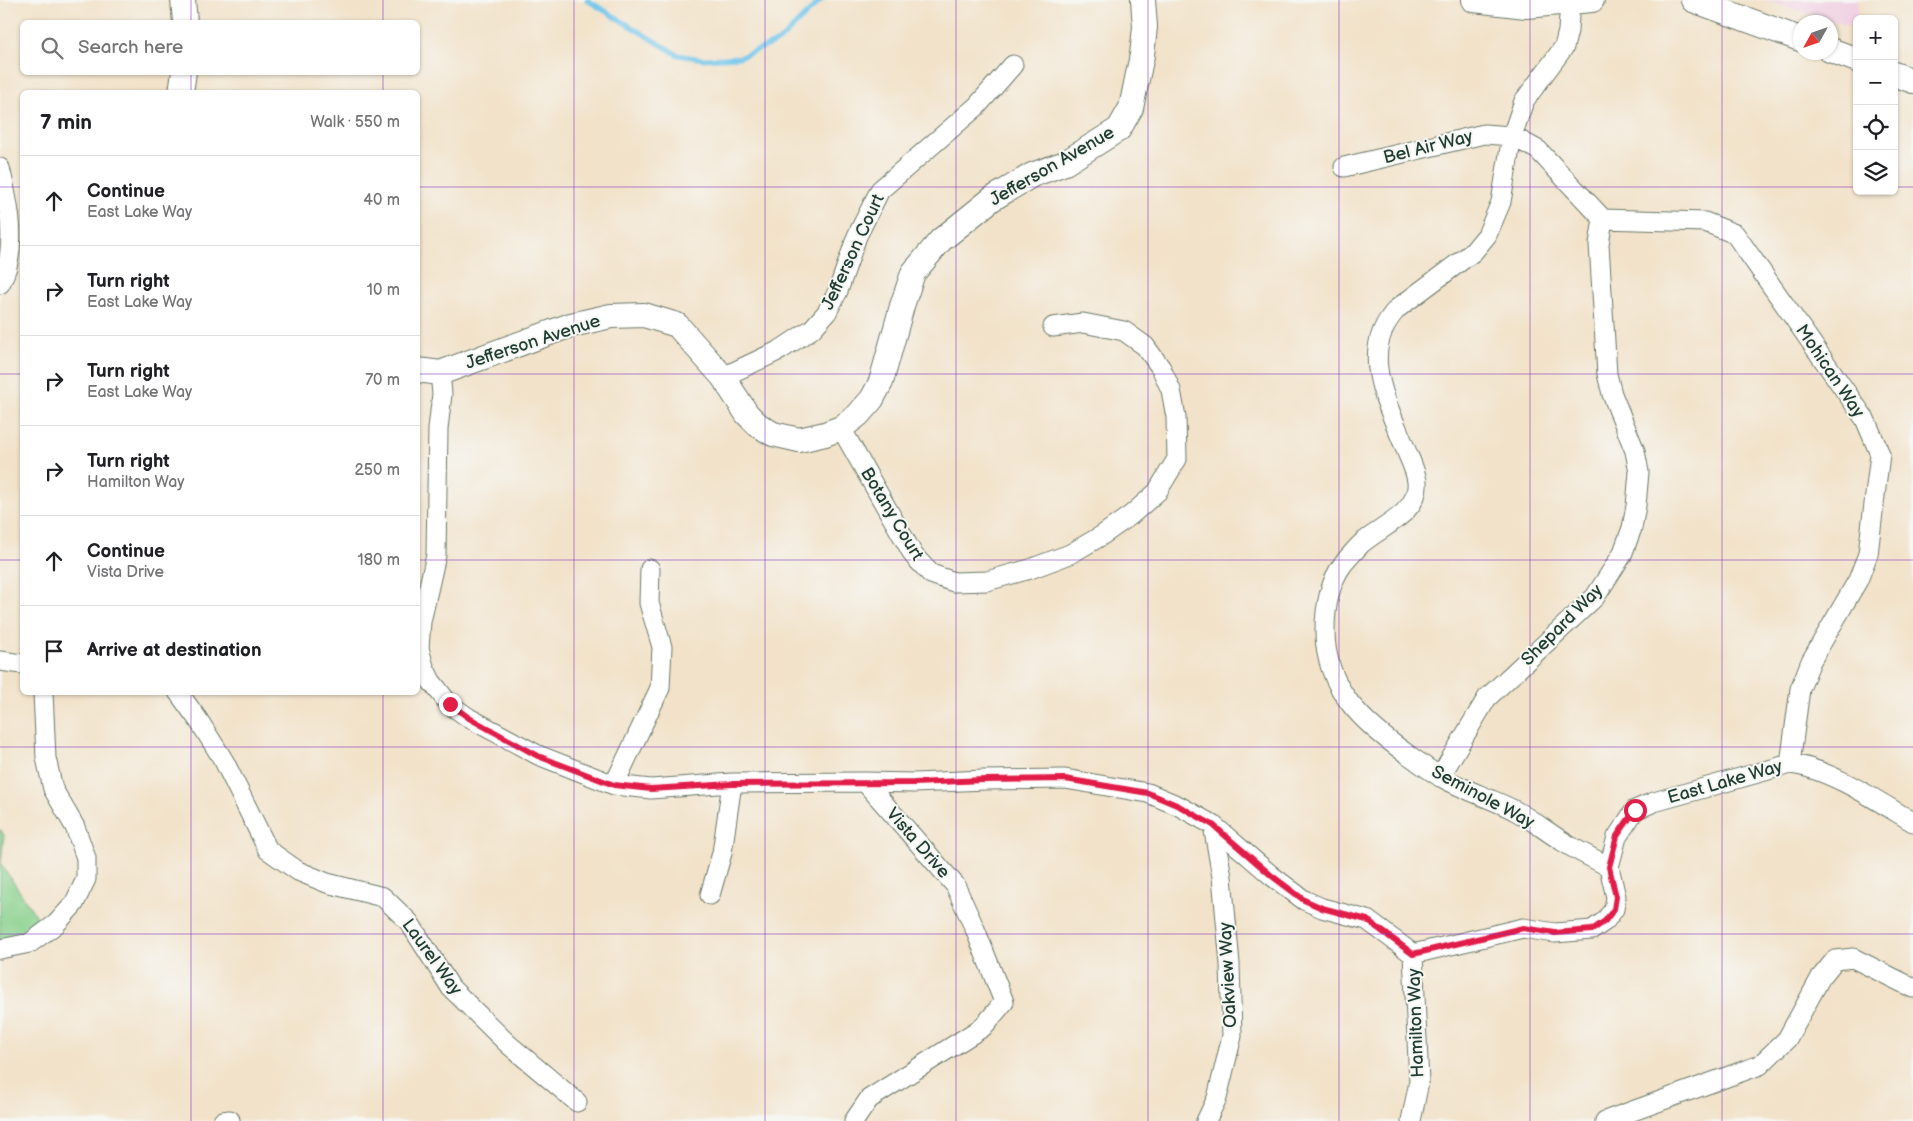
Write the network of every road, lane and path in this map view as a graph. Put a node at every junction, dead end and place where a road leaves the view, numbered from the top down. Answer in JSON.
{"nodes":[{"id":1,"x":183,"y":0,"type":"edge"},
{"id":2,"x":1143,"y":0,"type":"edge"},
{"id":3,"x":1474,"y":0,"type":"edge"},
{"id":4,"x":1592,"y":0,"type":"edge"},
{"id":5,"x":1693,"y":0,"type":"edge"},
{"id":6,"x":1570,"y":1,"type":"edge"},
{"id":7,"x":186,"y":20,"type":"edge"},
{"id":8,"x":1793,"y":36,"type":"edge"},
{"id":9,"x":1838,"y":53,"type":"edge"},
{"id":10,"x":1853,"y":59,"type":"edge"},
{"id":11,"x":1013,"y":65,"type":"dead end"},
{"id":12,"x":184,"y":75,"type":"edge"},
{"id":13,"x":1898,"y":75,"type":"edge"},
{"id":14,"x":1913,"y":81,"type":"edge"},
{"id":15,"x":181,"y":90,"type":"edge"},
{"id":16,"x":1512,"y":136,"type":"junction"},
{"id":17,"x":1344,"y":167,"type":"dead end"},
{"id":18,"x":0,"y":168,"type":"edge"},
{"id":19,"x":1603,"y":219,"type":"junction"},
{"id":20,"x":0,"y":284,"type":"edge"},
{"id":21,"x":1053,"y":327,"type":"dead end"},
{"id":22,"x":429,"y":372,"type":"edge"},
{"id":23,"x":723,"y":377,"type":"junction"},
{"id":24,"x":841,"y":428,"type":"junction"},
{"id":25,"x":650,"y":568,"type":"dead end"},
{"id":26,"x":420,"y":622,"type":"edge"},
{"id":27,"x":420,"y":652,"type":"edge"},
{"id":28,"x":0,"y":661,"type":"edge"},
{"id":29,"x":20,"y":664,"type":"edge"},
{"id":30,"x":43,"y":695,"type":"edge"},
{"id":31,"x":180,"y":695,"type":"edge"},
{"id":32,"x":1790,"y":764,"type":"junction"},
{"id":33,"x":1440,"y":777,"type":"junction"},
{"id":34,"x":865,"y":782,"type":"junction"},
{"id":35,"x":732,"y":784,"type":"junction"},
{"id":36,"x":614,"y":785,"type":"junction"},
{"id":37,"x":1913,"y":822,"type":"edge"},
{"id":38,"x":1213,"y":825,"type":"junction"},
{"id":39,"x":1609,"y":867,"type":"junction"},
{"id":40,"x":710,"y":895,"type":"dead end"},
{"id":41,"x":0,"y":949,"type":"edge"},
{"id":42,"x":1413,"y":954,"type":"junction"},
{"id":43,"x":1913,"y":988,"type":"edge"},
{"id":44,"x":577,"y":1102,"type":"dead end"},
{"id":45,"x":854,"y":1121,"type":"edge"},
{"id":46,"x":1206,"y":1121,"type":"edge"},
{"id":47,"x":1411,"y":1121,"type":"edge"},
{"id":48,"x":1605,"y":1121,"type":"edge"}],
"edges":[{"from":1,"to":7,"type":"street"},
{"from":2,"to":24,"type":"street","name":"Jefferson Avenue"},
{"from":3,"to":6,"type":"street"},
{"from":4,"to":6,"type":"street"},
{"from":5,"to":8,"type":"street"},
{"from":6,"to":16,"type":"street","name":"Seminole Way"},
{"from":9,"to":10,"type":"street"},
{"from":11,"to":23,"type":"street","name":"Jefferson Court"},
{"from":12,"to":15,"type":"street"},
{"from":13,"to":14,"type":"street"},
{"from":16,"to":17,"type":"street","name":"Bel Air Way"},
{"from":16,"to":19,"type":"street"},
{"from":16,"to":33,"type":"street","name":"Seminole Way"},
{"from":18,"to":20,"type":"street"},
{"from":19,"to":32,"type":"street","name":"Mohican Way"},
{"from":19,"to":33,"type":"street","name":"Shepard Way"},
{"from":21,"to":24,"type":"street","name":"Botany Court"},
{"from":22,"to":23,"type":"street","name":"Jefferson Avenue"},
{"from":22,"to":26,"type":"street"},
{"from":23,"to":24,"type":"street","name":"Jefferson Avenue"},
{"from":25,"to":36,"type":"street"},
{"from":27,"to":36,"type":"street"},
{"from":28,"to":29,"type":"street"},
{"from":30,"to":41,"type":"street"},
{"from":31,"to":44,"type":"street","name":"Laurel Way"},
{"from":32,"to":37,"type":"street","name":"East Lake Way"},
{"from":32,"to":39,"type":"street","name":"East Lake Way"},
{"from":33,"to":39,"type":"street","name":"Seminole Way"},
{"from":34,"to":35,"type":"street"},
{"from":34,"to":38,"type":"street","name":"Hamilton Way"},
{"from":34,"to":45,"type":"street","name":"Vista Drive"},
{"from":35,"to":36,"type":"street"},
{"from":35,"to":40,"type":"street"},
{"from":38,"to":42,"type":"street","name":"Hamilton Way"},
{"from":38,"to":46,"type":"street","name":"Oakview Way"},
{"from":39,"to":42,"type":"street","name":"East Lake Way"},
{"from":42,"to":47,"type":"street","name":"Hamilton Way"},
{"from":43,"to":48,"type":"street"}]}
